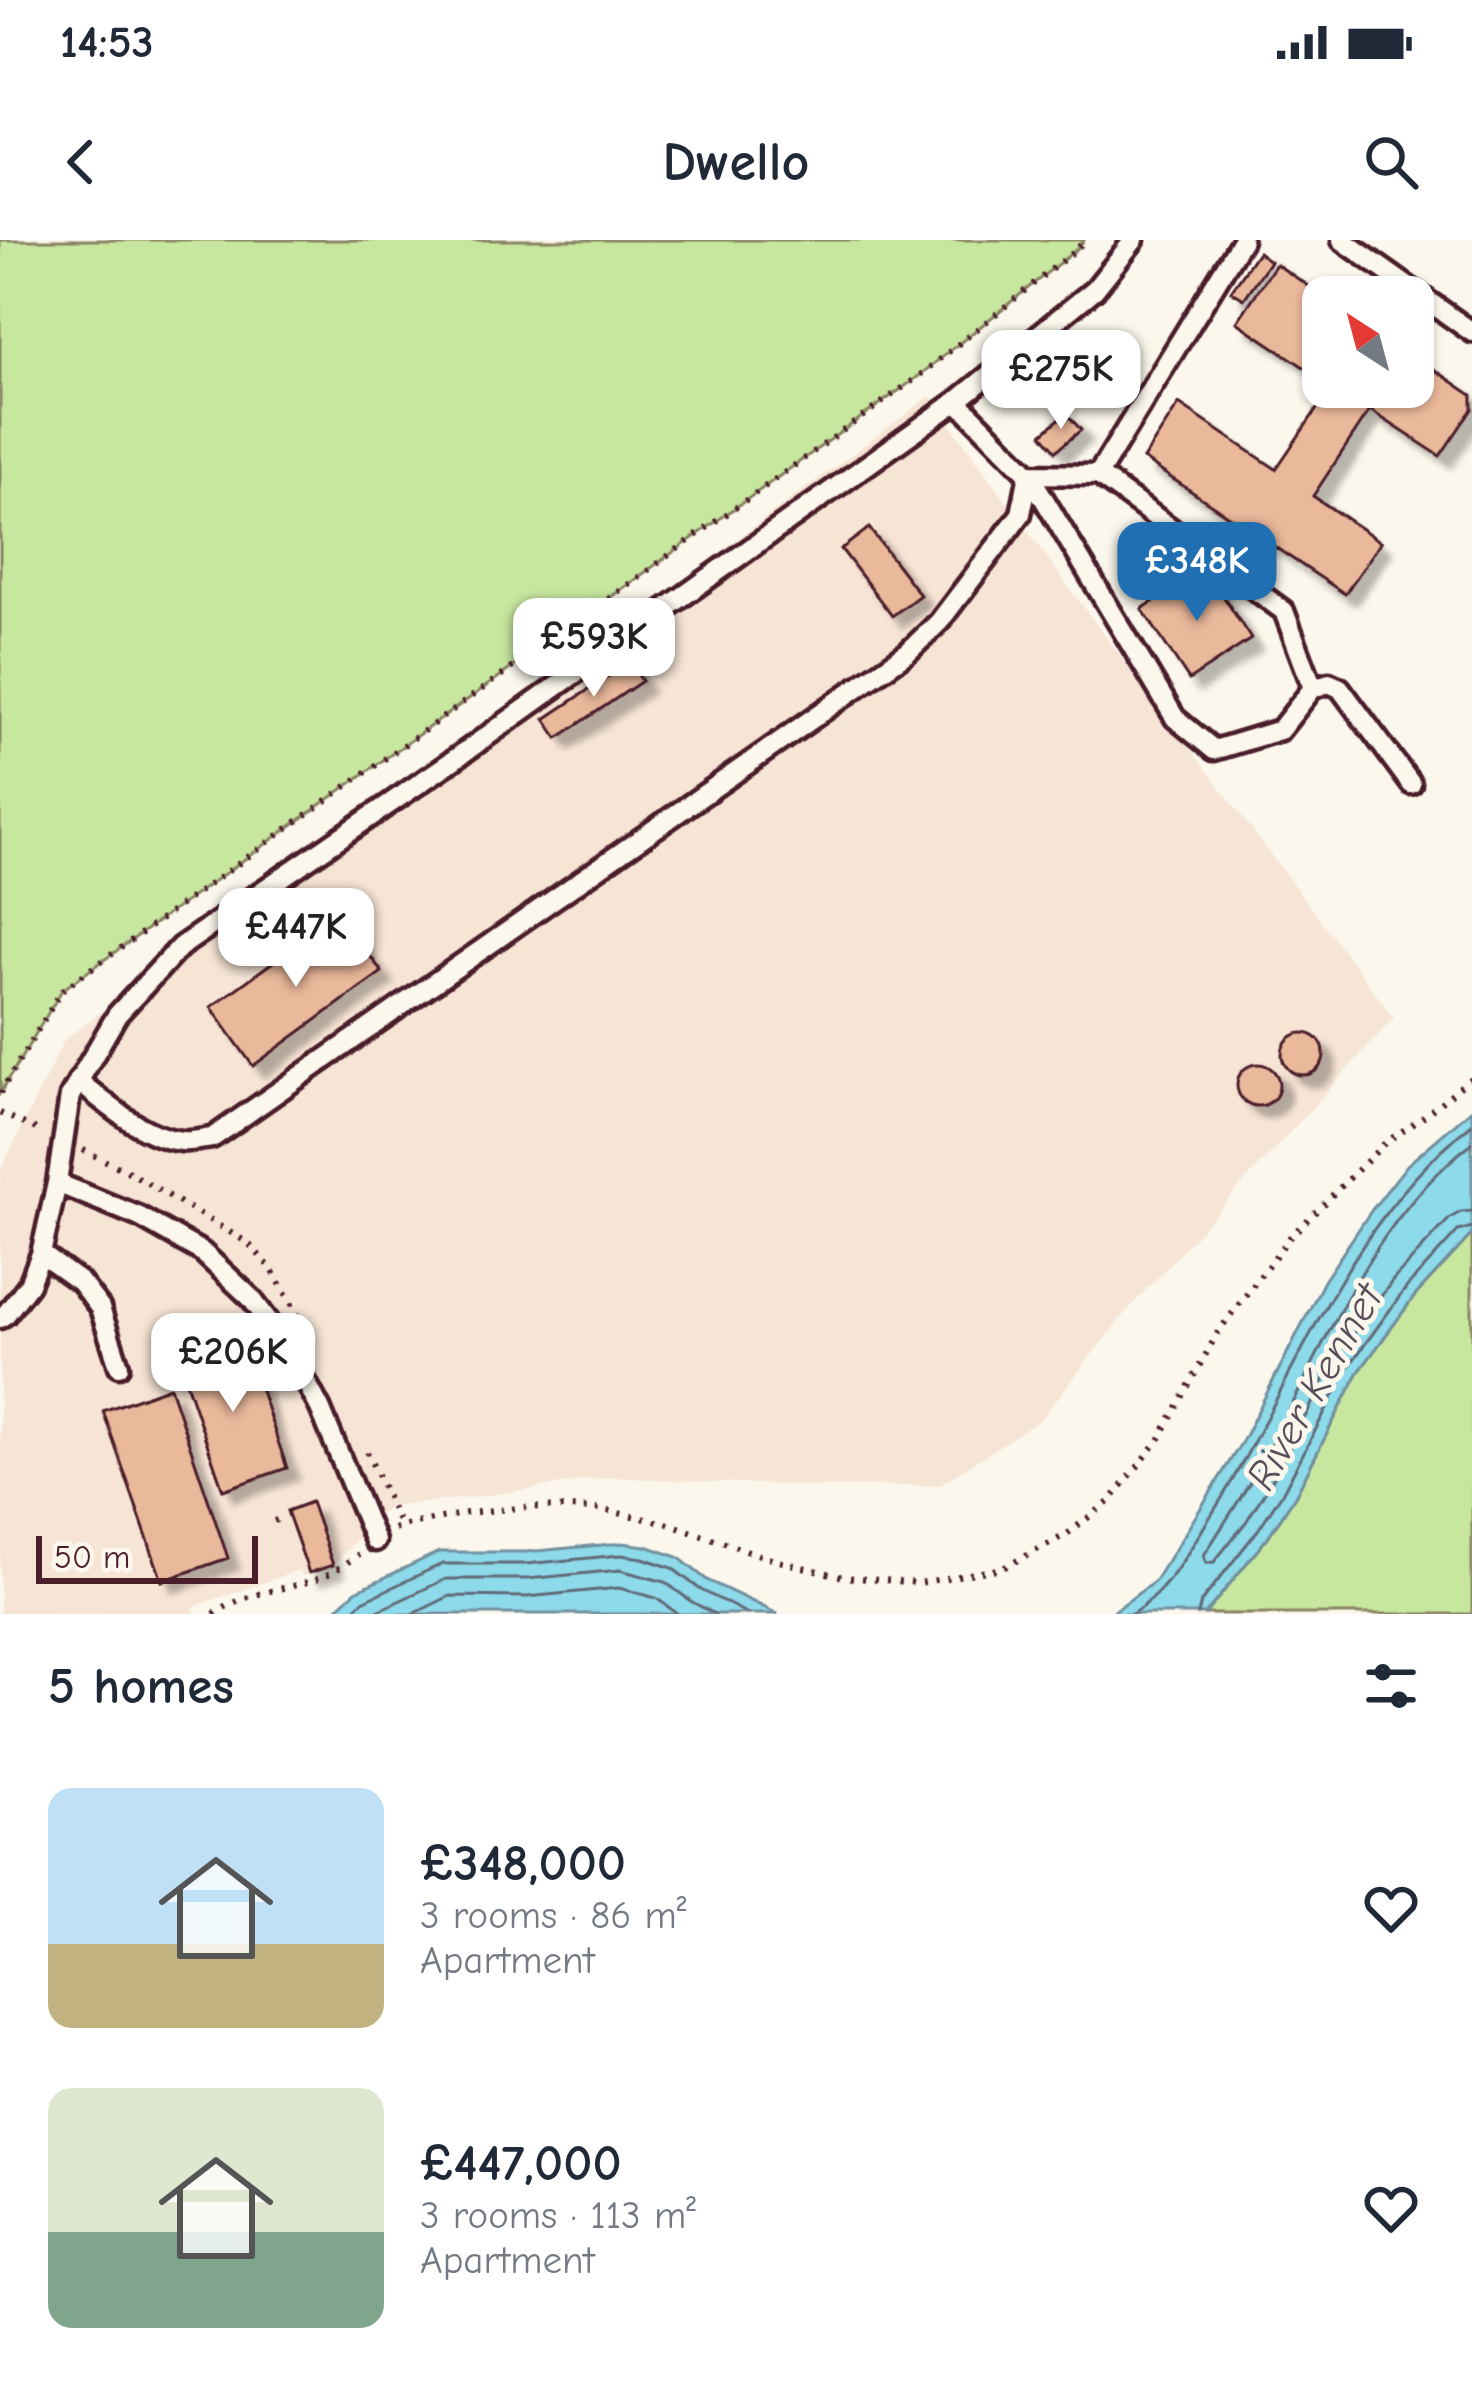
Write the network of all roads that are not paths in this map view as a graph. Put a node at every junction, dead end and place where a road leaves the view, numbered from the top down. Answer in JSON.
{"nodes":[{"id":1,"x":1134,"y":240,"type":"edge"},
{"id":2,"x":1243,"y":240,"type":"edge"},
{"id":3,"x":1342,"y":240,"type":"edge"},
{"id":4,"x":1472,"y":332,"type":"edge"},
{"id":5,"x":957,"y":401,"type":"junction"},
{"id":6,"x":1029,"y":474,"type":"junction"},
{"id":7,"x":1098,"y":475,"type":"junction"},
{"id":8,"x":1313,"y":688,"type":"junction"},
{"id":9,"x":1411,"y":784,"type":"dead end"},
{"id":10,"x":78,"y":1081,"type":"junction"},
{"id":11,"x":57,"y":1183,"type":"junction"},
{"id":12,"x":41,"y":1254,"type":"junction"},
{"id":13,"x":0,"y":1318,"type":"edge"},
{"id":14,"x":119,"y":1366,"type":"dead end"},
{"id":15,"x":375,"y":1541,"type":"road end"}],
"edges":[{"from":1,"to":5,"type":"lane"},
{"from":2,"to":7,"type":"lane"},
{"from":3,"to":4,"type":"lane"},
{"from":5,"to":6,"type":"lane"},
{"from":5,"to":10,"type":"lane"},
{"from":6,"to":7,"type":"lane"},
{"from":6,"to":8,"type":"lane"},
{"from":6,"to":10,"type":"lane"},
{"from":7,"to":8,"type":"lane"},
{"from":8,"to":9,"type":"lane"},
{"from":10,"to":11,"type":"lane"},
{"from":11,"to":12,"type":"lane"},
{"from":11,"to":15,"type":"lane"},
{"from":12,"to":13,"type":"lane"},
{"from":12,"to":14,"type":"lane"}]}
